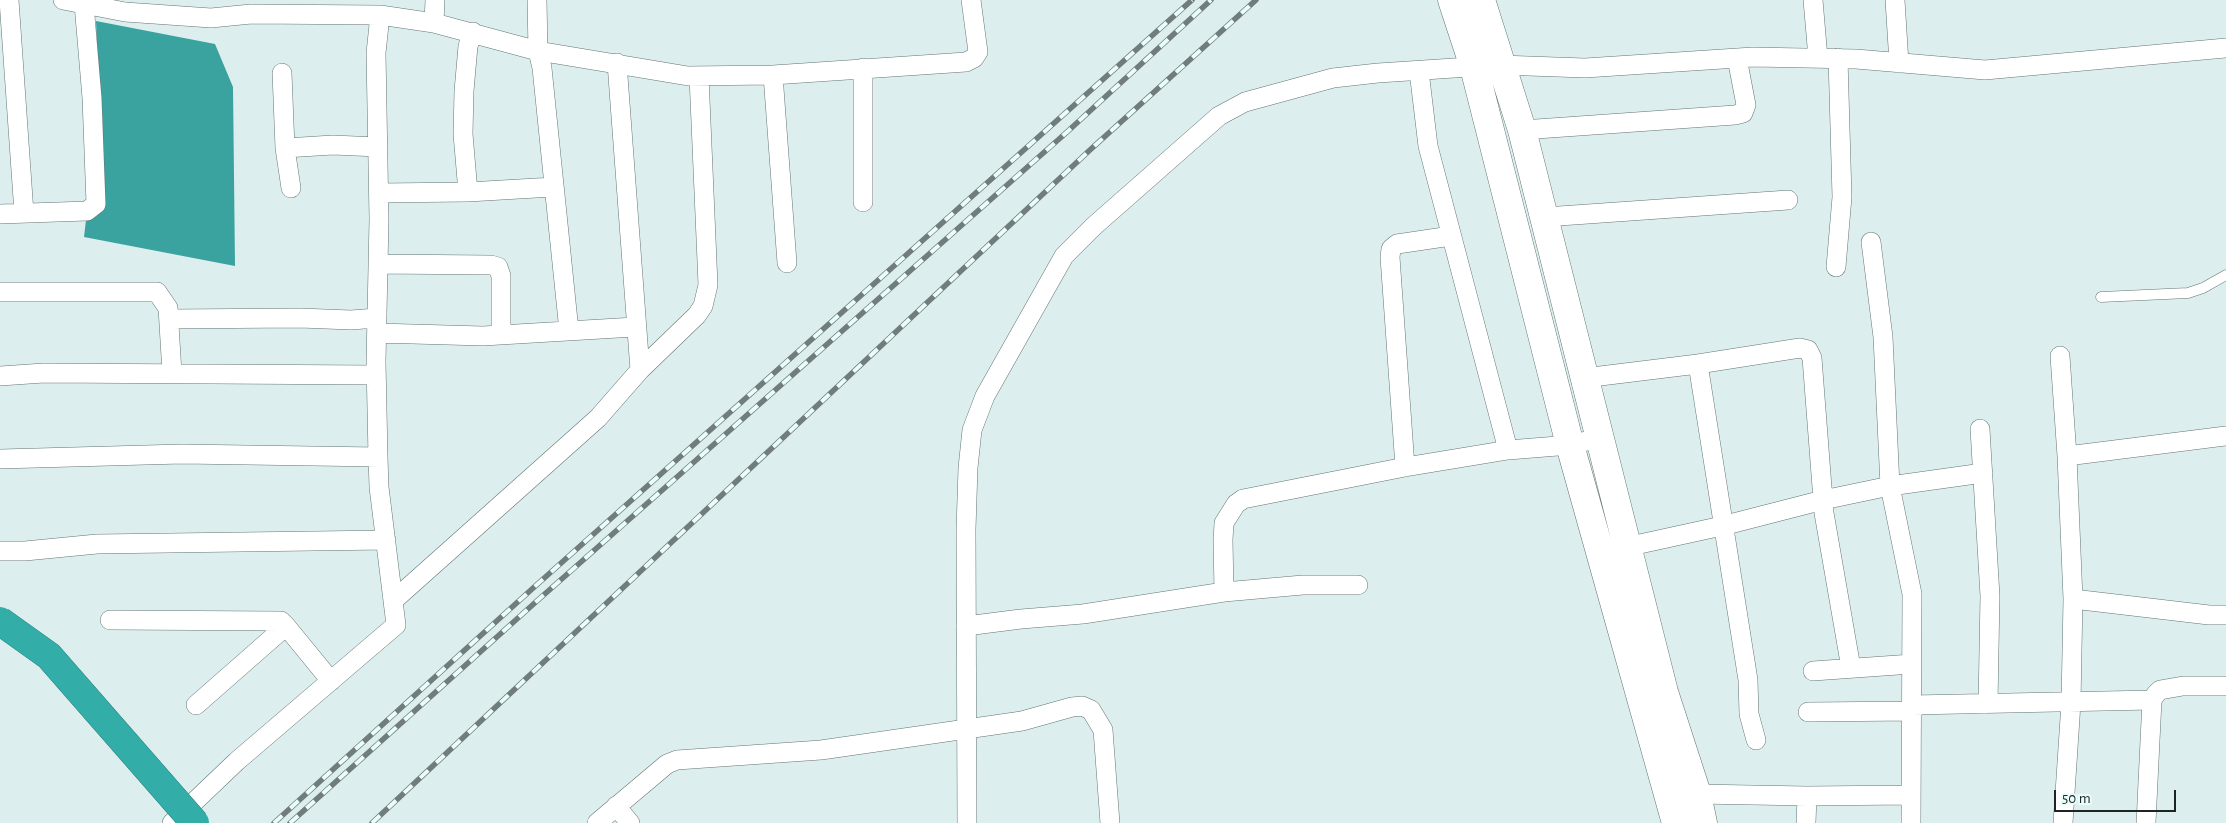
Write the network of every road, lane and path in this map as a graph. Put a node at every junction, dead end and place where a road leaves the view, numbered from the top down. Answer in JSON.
{"nodes":[{"id":1,"x":9,"y":0,"type":"edge"},
{"id":2,"x":64,"y":0,"type":"edge"},
{"id":3,"x":435,"y":0,"type":"edge"},
{"id":4,"x":537,"y":0,"type":"edge"},
{"id":5,"x":970,"y":0,"type":"edge"},
{"id":6,"x":1452,"y":0,"type":"edge"},
{"id":7,"x":1481,"y":0,"type":"edge"},
{"id":8,"x":1813,"y":0,"type":"edge"},
{"id":9,"x":1895,"y":0,"type":"edge"},
{"id":10,"x":84,"y":4,"type":"junction"},
{"id":11,"x":156,"y":7,"type":"edge"},
{"id":12,"x":234,"y":8,"type":"edge"},
{"id":13,"x":369,"y":10,"type":"edge"},
{"id":14,"x":434,"y":23,"type":"junction"},
{"id":15,"x":473,"y":32,"type":"junction"},
{"id":16,"x":2226,"y":48,"type":"edge"},
{"id":17,"x":538,"y":51,"type":"junction"},
{"id":18,"x":1737,"y":58,"type":"junction"},
{"id":19,"x":1818,"y":58,"type":"junction"},
{"id":20,"x":1838,"y":58,"type":"junction"},
{"id":21,"x":1899,"y":62,"type":"junction"},
{"id":22,"x":617,"y":63,"type":"junction"},
{"id":23,"x":1500,"y":65,"type":"junction"},
{"id":24,"x":1474,"y":67,"type":"junction"},
{"id":25,"x":863,"y":68,"type":"junction"},
{"id":26,"x":1419,"y":70,"type":"junction"},
{"id":27,"x":282,"y":73,"type":"dead end"},
{"id":28,"x":773,"y":75,"type":"junction"},
{"id":29,"x":698,"y":76,"type":"junction"},
{"id":30,"x":1522,"y":130,"type":"junction"},
{"id":31,"x":378,"y":147,"type":"junction"},
{"id":32,"x":284,"y":148,"type":"junction"},
{"id":33,"x":553,"y":187,"type":"junction"},
{"id":34,"x":291,"y":188,"type":"dead end"},
{"id":35,"x":468,"y":192,"type":"junction"},
{"id":36,"x":379,"y":193,"type":"junction"},
{"id":37,"x":1788,"y":200,"type":"dead end"},
{"id":38,"x":863,"y":202,"type":"dead end"},
{"id":39,"x":24,"y":213,"type":"junction"},
{"id":40,"x":0,"y":214,"type":"edge"},
{"id":41,"x":1545,"y":217,"type":"junction"},
{"id":42,"x":1451,"y":236,"type":"junction"},
{"id":43,"x":1871,"y":242,"type":"dead end"},
{"id":44,"x":787,"y":263,"type":"dead end"},
{"id":45,"x":378,"y":264,"type":"junction"},
{"id":46,"x":1836,"y":268,"type":"dead end"},
{"id":47,"x":2226,"y":275,"type":"edge"},
{"id":48,"x":0,"y":292,"type":"edge"},
{"id":49,"x":2101,"y":297,"type":"dead end"},
{"id":50,"x":169,"y":319,"type":"junction"},
{"id":51,"x":377,"y":326,"type":"junction"},
{"id":52,"x":635,"y":327,"type":"junction"},
{"id":53,"x":569,"y":331,"type":"junction"},
{"id":54,"x":501,"y":335,"type":"junction"},
{"id":55,"x":2060,"y":356,"type":"dead end"},
{"id":56,"x":1698,"y":364,"type":"junction"},
{"id":57,"x":640,"y":370,"type":"junction"},
{"id":58,"x":172,"y":374,"type":"junction"},
{"id":59,"x":376,"y":375,"type":"junction"},
{"id":60,"x":0,"y":376,"type":"edge"},
{"id":61,"x":1584,"y":378,"type":"junction"},
{"id":62,"x":1980,"y":429,"type":"dead end"},
{"id":63,"x":2226,"y":436,"type":"edge"},
{"id":64,"x":1599,"y":438,"type":"junction"},
{"id":65,"x":1570,"y":445,"type":"junction"},
{"id":66,"x":1508,"y":450,"type":"junction"},
{"id":67,"x":2067,"y":456,"type":"junction"},
{"id":68,"x":378,"y":457,"type":"junction"},
{"id":69,"x":0,"y":459,"type":"edge"},
{"id":70,"x":1405,"y":467,"type":"junction"},
{"id":71,"x":1983,"y":473,"type":"junction"},
{"id":72,"x":1890,"y":486,"type":"junction"},
{"id":73,"x":1823,"y":500,"type":"junction"},
{"id":74,"x":1722,"y":526,"type":"junction"},
{"id":75,"x":386,"y":540,"type":"junction"},
{"id":76,"x":1626,"y":547,"type":"junction"},
{"id":77,"x":0,"y":551,"type":"edge"},
{"id":78,"x":1358,"y":585,"type":"dead end"},
{"id":79,"x":1224,"y":592,"type":"junction"},
{"id":80,"x":2073,"y":599,"type":"junction"},
{"id":81,"x":394,"y":600,"type":"junction"},
{"id":82,"x":2226,"y":615,"type":"edge"},
{"id":83,"x":110,"y":620,"type":"dead end"},
{"id":84,"x":0,"y":621,"type":"edge"},
{"id":85,"x":286,"y":626,"type":"junction"},
{"id":86,"x":966,"y":626,"type":"junction"},
{"id":87,"x":1912,"y":664,"type":"junction"},
{"id":88,"x":1851,"y":668,"type":"junction"},
{"id":89,"x":1813,"y":671,"type":"dead end"},
{"id":90,"x":331,"y":681,"type":"junction"},
{"id":91,"x":2226,"y":686,"type":"edge"},
{"id":92,"x":2152,"y":700,"type":"junction"},
{"id":93,"x":2071,"y":703,"type":"junction"},
{"id":94,"x":1988,"y":704,"type":"junction"},
{"id":95,"x":196,"y":706,"type":"dead end"},
{"id":96,"x":1913,"y":708,"type":"junction"},
{"id":97,"x":1808,"y":712,"type":"dead end"},
{"id":98,"x":966,"y":728,"type":"junction"},
{"id":99,"x":1756,"y":740,"type":"dead end"},
{"id":100,"x":1697,"y":794,"type":"junction"},
{"id":101,"x":1910,"y":795,"type":"junction"},
{"id":102,"x":1807,"y":796,"type":"junction"},
{"id":103,"x":616,"y":806,"type":"junction"},
{"id":104,"x":172,"y":823,"type":"edge"},
{"id":105,"x":195,"y":823,"type":"edge"},
{"id":106,"x":597,"y":823,"type":"edge"},
{"id":107,"x":630,"y":823,"type":"edge"},
{"id":108,"x":966,"y":823,"type":"edge"},
{"id":109,"x":1110,"y":823,"type":"edge"},
{"id":110,"x":1676,"y":823,"type":"edge"},
{"id":111,"x":1703,"y":823,"type":"edge"},
{"id":112,"x":1806,"y":823,"type":"edge"},
{"id":113,"x":1911,"y":823,"type":"edge"},
{"id":114,"x":2063,"y":823,"type":"edge"},
{"id":115,"x":2146,"y":823,"type":"edge"}],
"edges":[{"from":1,"to":39,"type":"street"},
{"from":2,"to":10,"type":"street"},
{"from":3,"to":14,"type":"street"},
{"from":4,"to":17,"type":"street"},
{"from":5,"to":25,"type":"street"},
{"from":6,"to":24,"type":"street"},
{"from":7,"to":23,"type":"street"},
{"from":8,"to":19,"type":"street"},
{"from":9,"to":21,"type":"street"},
{"from":10,"to":11,"type":"street"},
{"from":10,"to":39,"type":"street"},
{"from":11,"to":12,"type":"street"},
{"from":12,"to":13,"type":"street"},
{"from":13,"to":14,"type":"street"},
{"from":13,"to":31,"type":"street"},
{"from":14,"to":15,"type":"street"},
{"from":15,"to":17,"type":"street"},
{"from":15,"to":35,"type":"street"},
{"from":16,"to":21,"type":"street"},
{"from":17,"to":22,"type":"street"},
{"from":17,"to":33,"type":"street"},
{"from":18,"to":19,"type":"street"},
{"from":18,"to":23,"type":"street"},
{"from":18,"to":30,"type":"street"},
{"from":19,"to":20,"type":"street"},
{"from":20,"to":21,"type":"street"},
{"from":20,"to":46,"type":"street"},
{"from":22,"to":29,"type":"street"},
{"from":22,"to":52,"type":"street"},
{"from":23,"to":24,"type":"street"},
{"from":23,"to":30,"type":"street"},
{"from":24,"to":26,"type":"street"},
{"from":24,"to":65,"type":"street"},
{"from":25,"to":28,"type":"street"},
{"from":25,"to":38,"type":"street"},
{"from":26,"to":42,"type":"street"},
{"from":26,"to":86,"type":"street"},
{"from":27,"to":32,"type":"street"},
{"from":28,"to":29,"type":"street"},
{"from":28,"to":44,"type":"street"},
{"from":29,"to":57,"type":"street"},
{"from":30,"to":41,"type":"street"},
{"from":31,"to":32,"type":"street"},
{"from":31,"to":36,"type":"street"},
{"from":32,"to":34,"type":"street"},
{"from":33,"to":35,"type":"street"},
{"from":33,"to":53,"type":"street"},
{"from":35,"to":36,"type":"street"},
{"from":36,"to":45,"type":"street"},
{"from":37,"to":41,"type":"street"},
{"from":39,"to":40,"type":"street"},
{"from":41,"to":61,"type":"street"},
{"from":42,"to":66,"type":"street"},
{"from":42,"to":70,"type":"street"},
{"from":43,"to":72,"type":"street"},
{"from":45,"to":51,"type":"street"},
{"from":45,"to":54,"type":"street"},
{"from":47,"to":49,"type":"lane"},
{"from":48,"to":50,"type":"street"},
{"from":50,"to":51,"type":"street"},
{"from":50,"to":58,"type":"street"},
{"from":51,"to":54,"type":"street"},
{"from":51,"to":59,"type":"street"},
{"from":52,"to":53,"type":"street"},
{"from":52,"to":57,"type":"street"},
{"from":53,"to":54,"type":"street"},
{"from":55,"to":67,"type":"street"},
{"from":56,"to":61,"type":"street"},
{"from":56,"to":73,"type":"street"},
{"from":56,"to":74,"type":"street"},
{"from":57,"to":81,"type":"street"},
{"from":58,"to":59,"type":"street"},
{"from":58,"to":60,"type":"street"},
{"from":59,"to":68,"type":"street"},
{"from":61,"to":64,"type":"street"},
{"from":62,"to":71,"type":"street"},
{"from":63,"to":67,"type":"street"},
{"from":64,"to":65,"type":"street"},
{"from":64,"to":76,"type":"street"},
{"from":65,"to":66,"type":"street"},
{"from":65,"to":110,"type":"street"},
{"from":66,"to":70,"type":"street"},
{"from":67,"to":80,"type":"street"},
{"from":68,"to":69,"type":"street"},
{"from":68,"to":75,"type":"street"},
{"from":70,"to":79,"type":"street"},
{"from":71,"to":72,"type":"street"},
{"from":71,"to":94,"type":"street"},
{"from":72,"to":73,"type":"street"},
{"from":72,"to":87,"type":"street"},
{"from":73,"to":74,"type":"street"},
{"from":73,"to":88,"type":"street"},
{"from":74,"to":76,"type":"street"},
{"from":74,"to":99,"type":"street"},
{"from":75,"to":77,"type":"street"},
{"from":75,"to":81,"type":"street"},
{"from":76,"to":100,"type":"street"},
{"from":78,"to":79,"type":"street"},
{"from":79,"to":86,"type":"street"},
{"from":80,"to":82,"type":"street"},
{"from":80,"to":93,"type":"street"},
{"from":81,"to":90,"type":"street"},
{"from":83,"to":85,"type":"street"},
{"from":84,"to":105,"type":"highway","bridge":true},
{"from":85,"to":90,"type":"street"},
{"from":85,"to":95,"type":"street"},
{"from":86,"to":98,"type":"street"},
{"from":87,"to":88,"type":"street"},
{"from":87,"to":96,"type":"street"},
{"from":88,"to":89,"type":"street"},
{"from":90,"to":104,"type":"street"},
{"from":91,"to":92,"type":"street"},
{"from":92,"to":93,"type":"street"},
{"from":92,"to":115,"type":"street"},
{"from":93,"to":94,"type":"street"},
{"from":93,"to":114,"type":"street"},
{"from":94,"to":96,"type":"street"},
{"from":96,"to":97,"type":"street"},
{"from":96,"to":101,"type":"street"},
{"from":98,"to":103,"type":"street"},
{"from":98,"to":108,"type":"street"},
{"from":98,"to":109,"type":"street"},
{"from":100,"to":102,"type":"street"},
{"from":100,"to":111,"type":"street"},
{"from":101,"to":102,"type":"street"},
{"from":101,"to":113,"type":"street"},
{"from":102,"to":112,"type":"street"},
{"from":103,"to":106,"type":"street"},
{"from":103,"to":107,"type":"street"}]}
